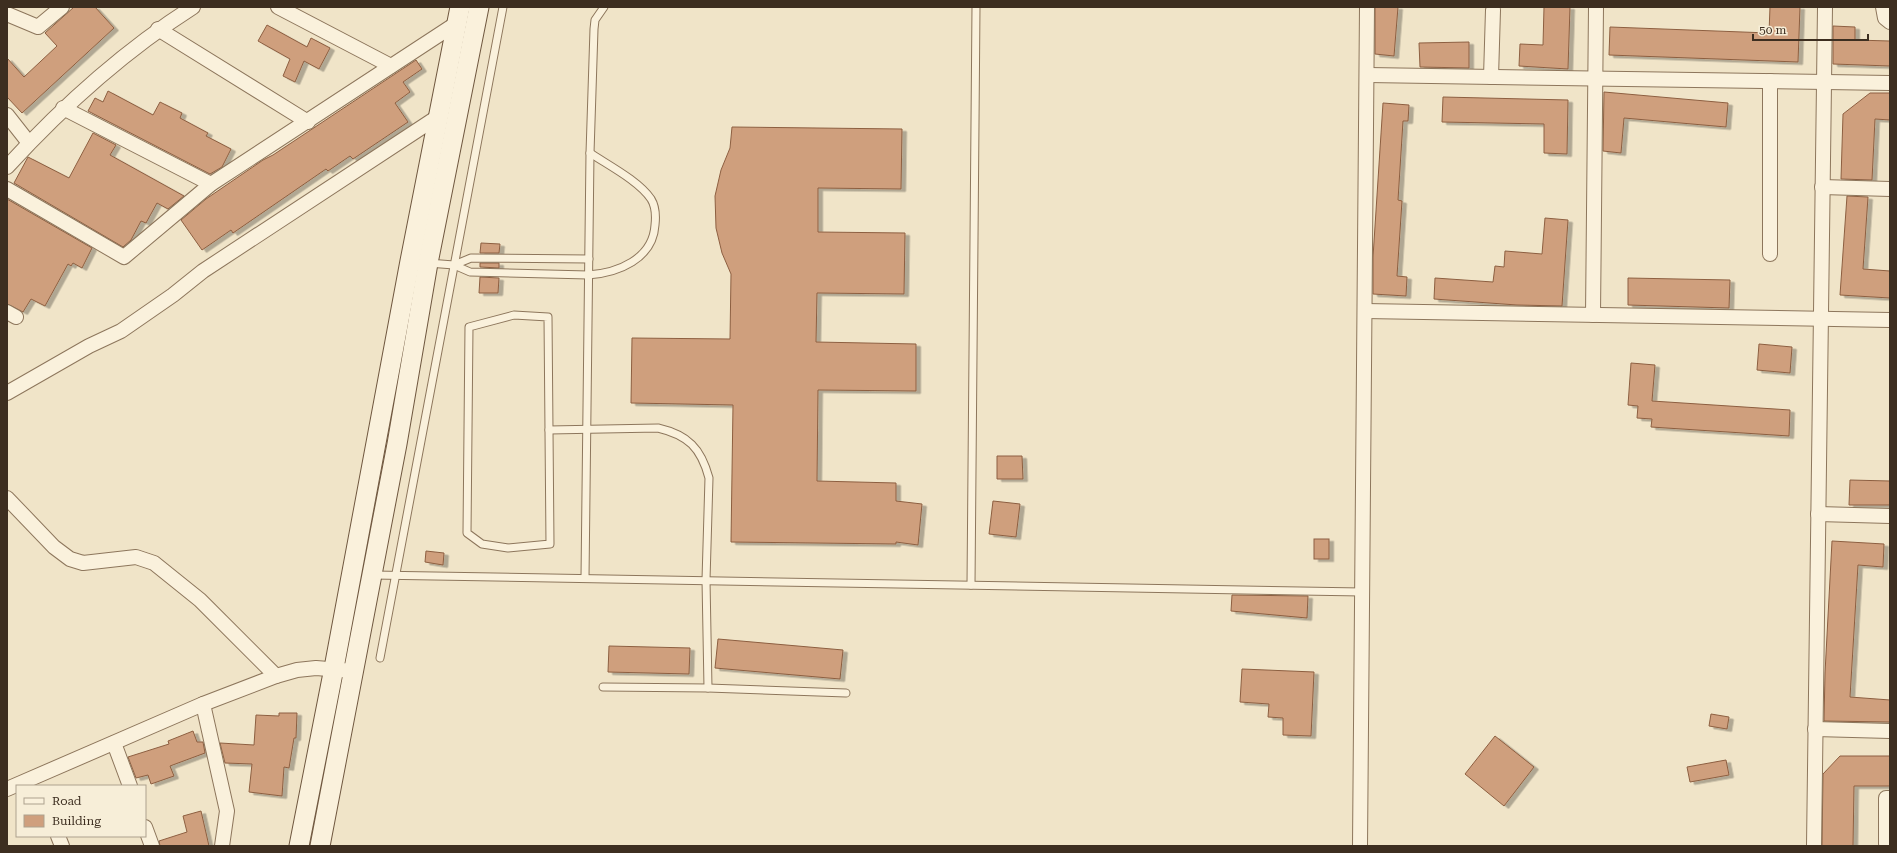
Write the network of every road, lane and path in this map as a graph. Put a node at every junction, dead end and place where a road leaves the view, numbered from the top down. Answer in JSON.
{"nodes":[{"id":1,"x":62,"y":7,"type":"edge"},
{"id":2,"x":193,"y":7,"type":"edge"},
{"id":3,"x":278,"y":7,"type":"edge"},
{"id":4,"x":479,"y":7,"type":"edge"},
{"id":5,"x":503,"y":7,"type":"edge"},
{"id":6,"x":604,"y":7,"type":"edge"},
{"id":7,"x":976,"y":7,"type":"edge"},
{"id":8,"x":1367,"y":7,"type":"edge"},
{"id":9,"x":1596,"y":7,"type":"edge"},
{"id":10,"x":1825,"y":7,"type":"edge"},
{"id":11,"x":1882,"y":7,"type":"edge"},
{"id":12,"x":1493,"y":10,"type":"dead end"},
{"id":13,"x":7,"y":14,"type":"edge"},
{"id":14,"x":458,"y":15,"type":"edge"},
{"id":15,"x":1890,"y":22,"type":"edge"},
{"id":16,"x":158,"y":29,"type":"junction"},
{"id":17,"x":391,"y":66,"type":"junction"},
{"id":18,"x":1368,"y":75,"type":"junction"},
{"id":19,"x":1492,"y":77,"type":"junction"},
{"id":20,"x":1596,"y":79,"type":"junction"},
{"id":21,"x":1770,"y":81,"type":"junction"},
{"id":22,"x":1824,"y":82,"type":"junction"},
{"id":23,"x":1890,"y":83,"type":"edge"},
{"id":24,"x":63,"y":108,"type":"junction"},
{"id":25,"x":440,"y":116,"type":"junction"},
{"id":26,"x":9,"y":121,"type":"edge"},
{"id":27,"x":308,"y":122,"type":"junction"},
{"id":28,"x":29,"y":143,"type":"junction"},
{"id":29,"x":590,"y":153,"type":"junction"},
{"id":30,"x":7,"y":167,"type":"edge"},
{"id":31,"x":211,"y":184,"type":"junction"},
{"id":32,"x":1822,"y":187,"type":"junction"},
{"id":33,"x":1890,"y":188,"type":"edge"},
{"id":34,"x":7,"y":189,"type":"edge"},
{"id":35,"x":1770,"y":254,"type":"dead end"},
{"id":36,"x":589,"y":258,"type":"junction"},
{"id":37,"x":419,"y":262,"type":"junction"},
{"id":38,"x":454,"y":264,"type":"junction"},
{"id":39,"x":588,"y":275,"type":"junction"},
{"id":40,"x":1365,"y":311,"type":"junction"},
{"id":41,"x":1593,"y":315,"type":"junction"},
{"id":42,"x":1820,"y":319,"type":"junction"},
{"id":43,"x":1890,"y":320,"type":"edge"},
{"id":44,"x":7,"y":393,"type":"edge"},
{"id":45,"x":586,"y":428,"type":"junction"},
{"id":46,"x":549,"y":430,"type":"junction"},
{"id":47,"x":7,"y":498,"type":"edge"},
{"id":48,"x":1818,"y":514,"type":"junction"},
{"id":49,"x":1890,"y":516,"type":"edge"},
{"id":50,"x":352,"y":572,"type":"junction"},
{"id":51,"x":373,"y":575,"type":"junction"},
{"id":52,"x":396,"y":576,"type":"junction"},
{"id":53,"x":585,"y":578,"type":"junction"},
{"id":54,"x":706,"y":580,"type":"junction"},
{"id":55,"x":971,"y":585,"type":"junction"},
{"id":56,"x":1362,"y":592,"type":"junction"},
{"id":57,"x":380,"y":658,"type":"dead end"},
{"id":58,"x":334,"y":668,"type":"junction"},
{"id":59,"x":353,"y":670,"type":"junction"},
{"id":60,"x":276,"y":676,"type":"junction"},
{"id":61,"x":603,"y":687,"type":"dead end"},
{"id":62,"x":708,"y":688,"type":"junction"},
{"id":63,"x":846,"y":693,"type":"dead end"},
{"id":64,"x":203,"y":704,"type":"junction"},
{"id":65,"x":1815,"y":729,"type":"junction"},
{"id":66,"x":1890,"y":731,"type":"edge"},
{"id":67,"x":114,"y":743,"type":"junction"},
{"id":68,"x":36,"y":782,"type":"edge"},
{"id":69,"x":24,"y":785,"type":"edge"},
{"id":70,"x":130,"y":785,"type":"edge"},
{"id":71,"x":1890,"y":798,"type":"edge"},
{"id":72,"x":146,"y":830,"type":"edge"},
{"id":73,"x":1890,"y":844,"type":"edge"},
{"id":74,"x":152,"y":846,"type":"edge"},
{"id":75,"x":222,"y":846,"type":"edge"},
{"id":76,"x":299,"y":846,"type":"edge"},
{"id":77,"x":320,"y":846,"type":"edge"},
{"id":78,"x":1360,"y":846,"type":"edge"},
{"id":79,"x":1814,"y":846,"type":"edge"}],
"edges":[{"from":1,"to":13,"type":"street"},
{"from":2,"to":16,"type":"street"},
{"from":3,"to":17,"type":"street"},
{"from":4,"to":37,"type":"main road"},
{"from":5,"to":38,"type":"lane"},
{"from":6,"to":29,"type":"lane"},
{"from":7,"to":55,"type":"lane"},
{"from":8,"to":18,"type":"street"},
{"from":9,"to":20,"type":"street"},
{"from":10,"to":22,"type":"street"},
{"from":11,"to":15,"type":"street"},
{"from":12,"to":19,"type":"street"},
{"from":14,"to":17,"type":"street"},
{"from":14,"to":25,"type":"main road"},
{"from":16,"to":24,"type":"street"},
{"from":16,"to":27,"type":"street"},
{"from":17,"to":27,"type":"street"},
{"from":18,"to":19,"type":"street"},
{"from":18,"to":40,"type":"street"},
{"from":19,"to":20,"type":"street"},
{"from":20,"to":21,"type":"street"},
{"from":20,"to":41,"type":"street"},
{"from":21,"to":22,"type":"street"},
{"from":21,"to":35,"type":"street"},
{"from":22,"to":23,"type":"street"},
{"from":22,"to":32,"type":"street"},
{"from":24,"to":28,"type":"street"},
{"from":24,"to":31,"type":"street"},
{"from":25,"to":37,"type":"main road"},
{"from":25,"to":44,"type":"street"},
{"from":26,"to":28,"type":"street"},
{"from":27,"to":31,"type":"street"},
{"from":28,"to":30,"type":"street"},
{"from":29,"to":36,"type":"lane"},
{"from":29,"to":39,"type":"lane"},
{"from":31,"to":34,"type":"street"},
{"from":32,"to":33,"type":"street"},
{"from":32,"to":42,"type":"street"},
{"from":36,"to":38,"type":"lane"},
{"from":36,"to":39,"type":"lane"},
{"from":37,"to":38,"type":"lane"},
{"from":37,"to":50,"type":"main road"},
{"from":37,"to":51,"type":"main road"},
{"from":38,"to":39,"type":"lane"},
{"from":38,"to":52,"type":"lane"},
{"from":39,"to":45,"type":"lane"},
{"from":40,"to":41,"type":"street"},
{"from":40,"to":56,"type":"street"},
{"from":41,"to":42,"type":"street"},
{"from":42,"to":43,"type":"street"},
{"from":42,"to":48,"type":"street"},
{"from":45,"to":46,"type":"lane"},
{"from":45,"to":53,"type":"lane"},
{"from":45,"to":54,"type":"lane"},
{"from":46,"to":46,"type":"lane"},
{"from":47,"to":60,"type":"street"},
{"from":48,"to":49,"type":"street"},
{"from":48,"to":65,"type":"street"},
{"from":50,"to":51,"type":"main road"},
{"from":50,"to":58,"type":"main road"},
{"from":51,"to":52,"type":"lane"},
{"from":51,"to":59,"type":"main road"},
{"from":52,"to":53,"type":"lane"},
{"from":52,"to":57,"type":"lane"},
{"from":53,"to":54,"type":"lane"},
{"from":54,"to":55,"type":"lane"},
{"from":54,"to":62,"type":"lane"},
{"from":55,"to":56,"type":"lane"},
{"from":56,"to":78,"type":"street"},
{"from":58,"to":59,"type":"street"},
{"from":58,"to":60,"type":"street"},
{"from":58,"to":76,"type":"main road"},
{"from":59,"to":77,"type":"main road"},
{"from":60,"to":64,"type":"street"},
{"from":61,"to":62,"type":"lane"},
{"from":62,"to":63,"type":"lane"},
{"from":64,"to":67,"type":"street"},
{"from":64,"to":75,"type":"street"},
{"from":65,"to":66,"type":"street"},
{"from":65,"to":79,"type":"street"},
{"from":67,"to":68,"type":"street"},
{"from":67,"to":70,"type":"street"},
{"from":68,"to":69,"type":"street"},
{"from":71,"to":73,"type":"street"},
{"from":72,"to":74,"type":"street"}]}
